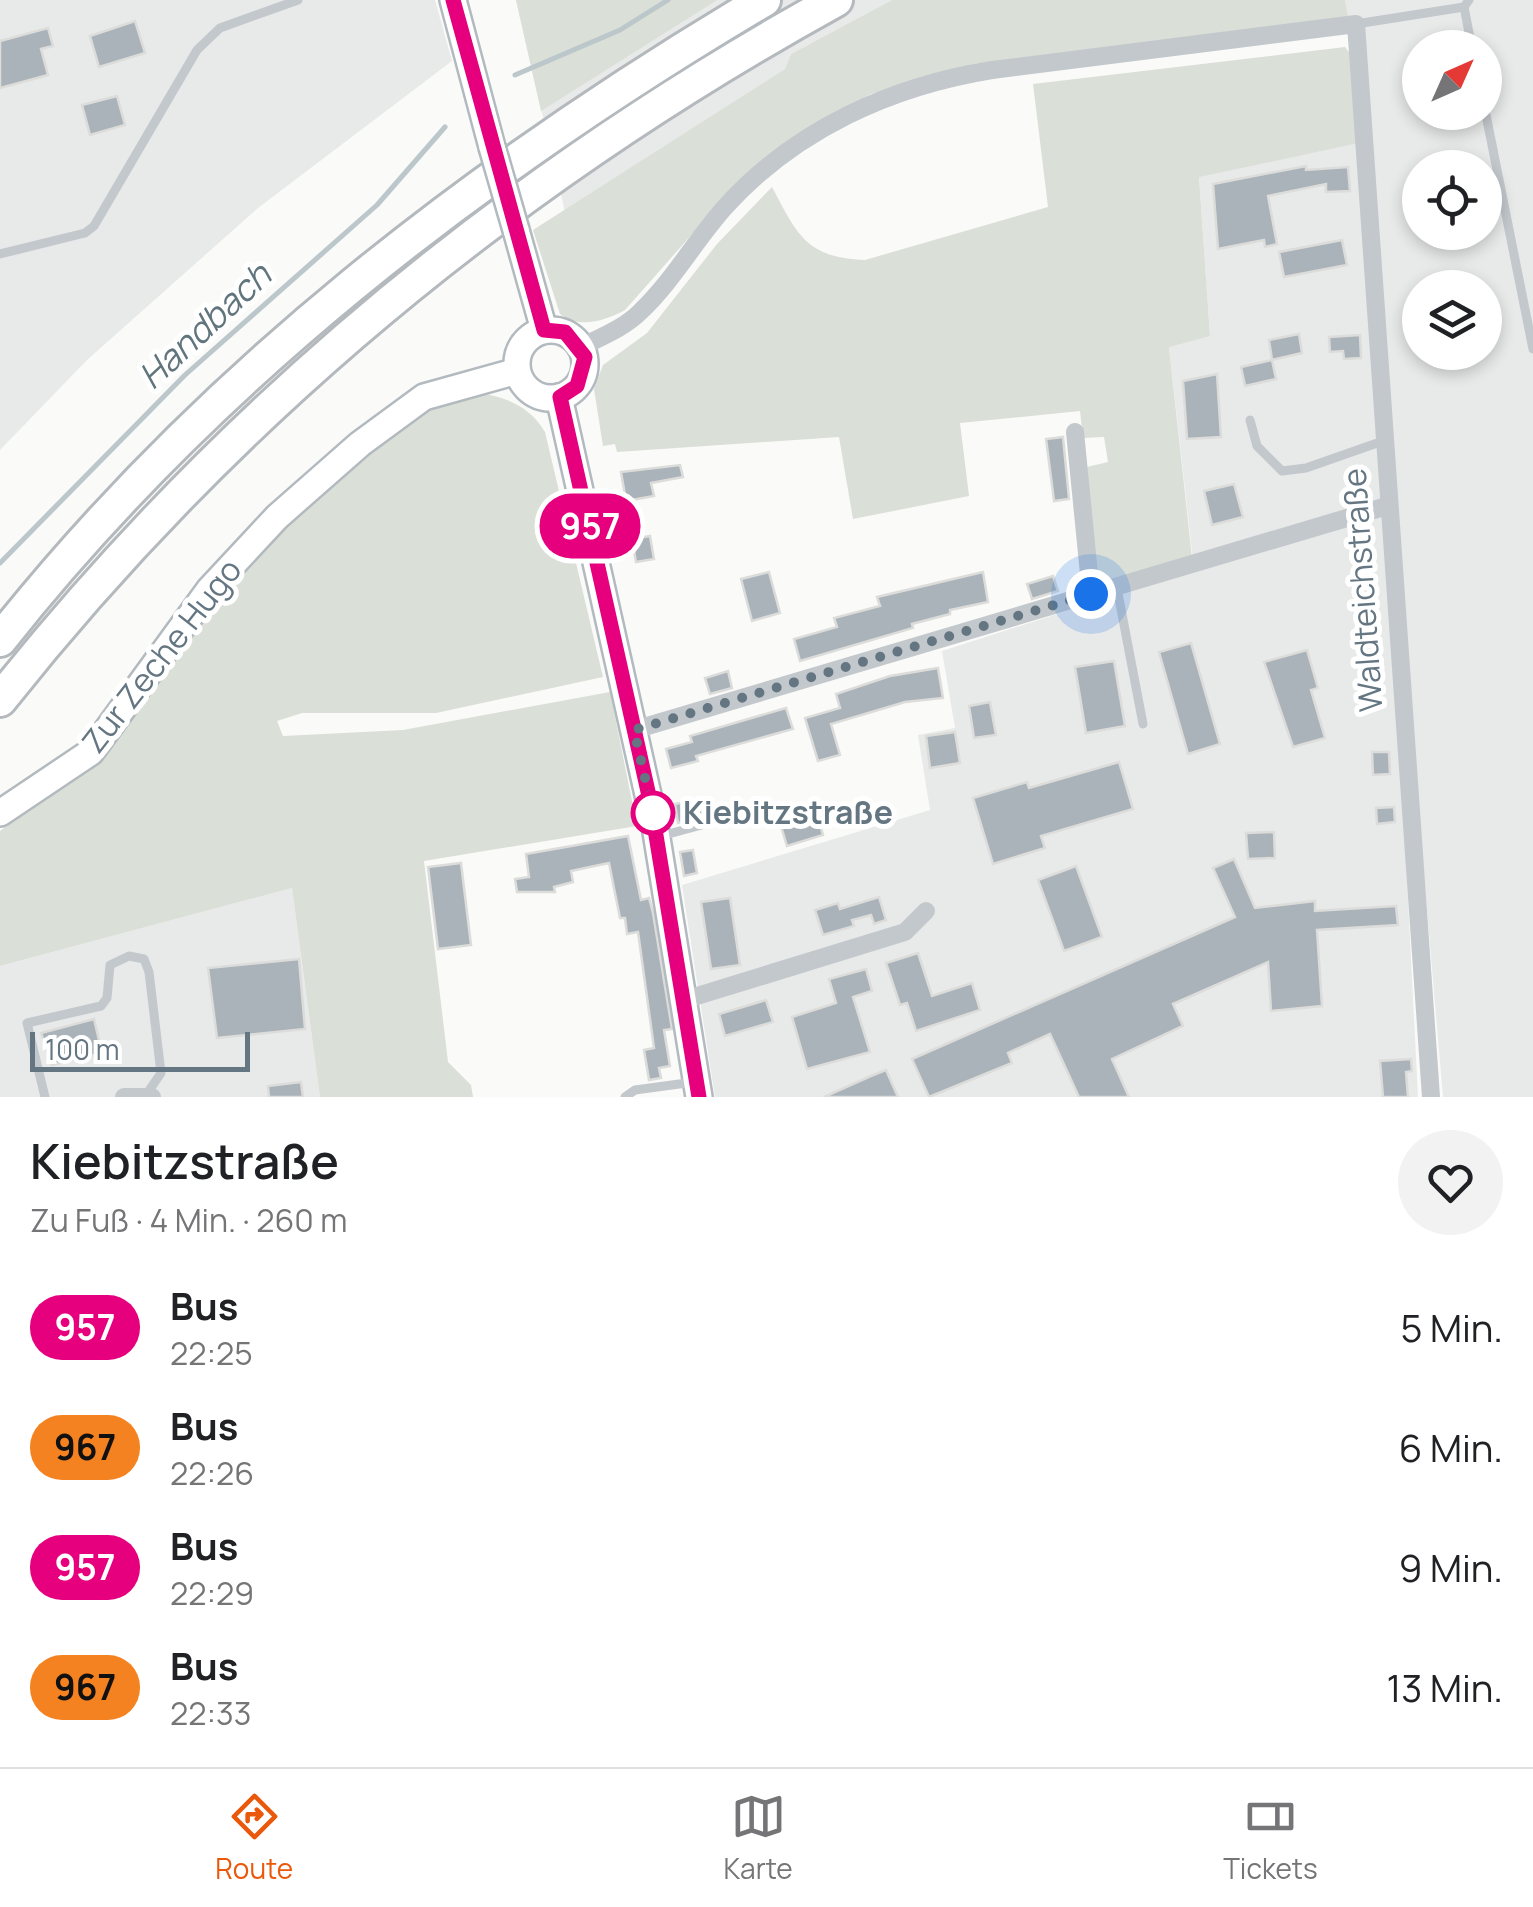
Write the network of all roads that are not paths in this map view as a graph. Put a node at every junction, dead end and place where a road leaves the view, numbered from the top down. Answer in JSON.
{"nodes":[{"id":1,"x":298,"y":0,"type":"edge"},
{"id":2,"x":764,"y":0,"type":"edge"},
{"id":3,"x":836,"y":0,"type":"edge"},
{"id":4,"x":1466,"y":4,"type":"edge"},
{"id":5,"x":456,"y":9,"type":"edge"},
{"id":6,"x":1356,"y":24,"type":"junction"},
{"id":7,"x":1470,"y":30,"type":"edge"},
{"id":8,"x":1489,"y":130,"type":"edge"},
{"id":9,"x":0,"y":254,"type":"edge"},
{"id":10,"x":544,"y":330,"type":"junction"},
{"id":11,"x":581,"y":347,"type":"junction"},
{"id":12,"x":1533,"y":349,"type":"edge"},
{"id":13,"x":517,"y":371,"type":"junction"},
{"id":14,"x":560,"y":397,"type":"junction"},
{"id":15,"x":1250,"y":420,"type":"dead end"},
{"id":16,"x":1075,"y":432,"type":"dead end"},
{"id":17,"x":1382,"y":441,"type":"junction"},
{"id":18,"x":1387,"y":506,"type":"junction"},
{"id":19,"x":1117,"y":588,"type":"junction"},
{"id":20,"x":1091,"y":594,"type":"junction"},
{"id":21,"x":0,"y":640,"type":"edge"},
{"id":22,"x":0,"y":700,"type":"edge"},
{"id":23,"x":1143,"y":724,"type":"dead end"},
{"id":24,"x":634,"y":730,"type":"junction"},
{"id":25,"x":764,"y":808,"type":"dead end"},
{"id":26,"x":0,"y":813,"type":"edge"},
{"id":27,"x":657,"y":836,"type":"junction"},
{"id":28,"x":926,"y":911,"type":"dead end"},
{"id":29,"x":684,"y":1000,"type":"junction"},
{"id":30,"x":698,"y":1089,"type":"edge"},
{"id":31,"x":149,"y":1096,"type":"edge"},
{"id":32,"x":45,"y":1097,"type":"edge"},
{"id":33,"x":124,"y":1097,"type":"edge"},
{"id":34,"x":625,"y":1097,"type":"edge"},
{"id":35,"x":1431,"y":1097,"type":"edge"}],
"edges":[{"from":1,"to":9,"type":"lane"},
{"from":2,"to":21,"type":"highway"},
{"from":3,"to":22,"type":"highway"},
{"from":4,"to":6,"type":"lane"},
{"from":4,"to":7,"type":"lane"},
{"from":5,"to":10,"type":"street","bridge":true},
{"from":6,"to":11,"type":"street"},
{"from":6,"to":17,"type":"street","name":"Waldteichstraße"},
{"from":8,"to":12,"type":"lane"},
{"from":10,"to":11,"type":"street"},
{"from":10,"to":13,"type":"street"},
{"from":11,"to":14,"type":"street"},
{"from":13,"to":14,"type":"street"},
{"from":13,"to":26,"type":"street","name":"Zur Zeche Hugo"},
{"from":14,"to":24,"type":"street"},
{"from":15,"to":17,"type":"lane"},
{"from":16,"to":20,"type":"street"},
{"from":17,"to":18,"type":"street","name":"Waldteichstraße"},
{"from":18,"to":19,"type":"street"},
{"from":18,"to":35,"type":"street","name":"Waldteichstraße"},
{"from":19,"to":20,"type":"street"},
{"from":19,"to":23,"type":"lane"},
{"from":20,"to":24,"type":"street"},
{"from":24,"to":27,"type":"street"},
{"from":25,"to":27,"type":"lane"},
{"from":27,"to":29,"type":"street"},
{"from":28,"to":29,"type":"street"},
{"from":29,"to":30,"type":"street"},
{"from":30,"to":34,"type":"lane"},
{"from":31,"to":32,"type":"lane"},
{"from":31,"to":33,"type":"street"}]}
